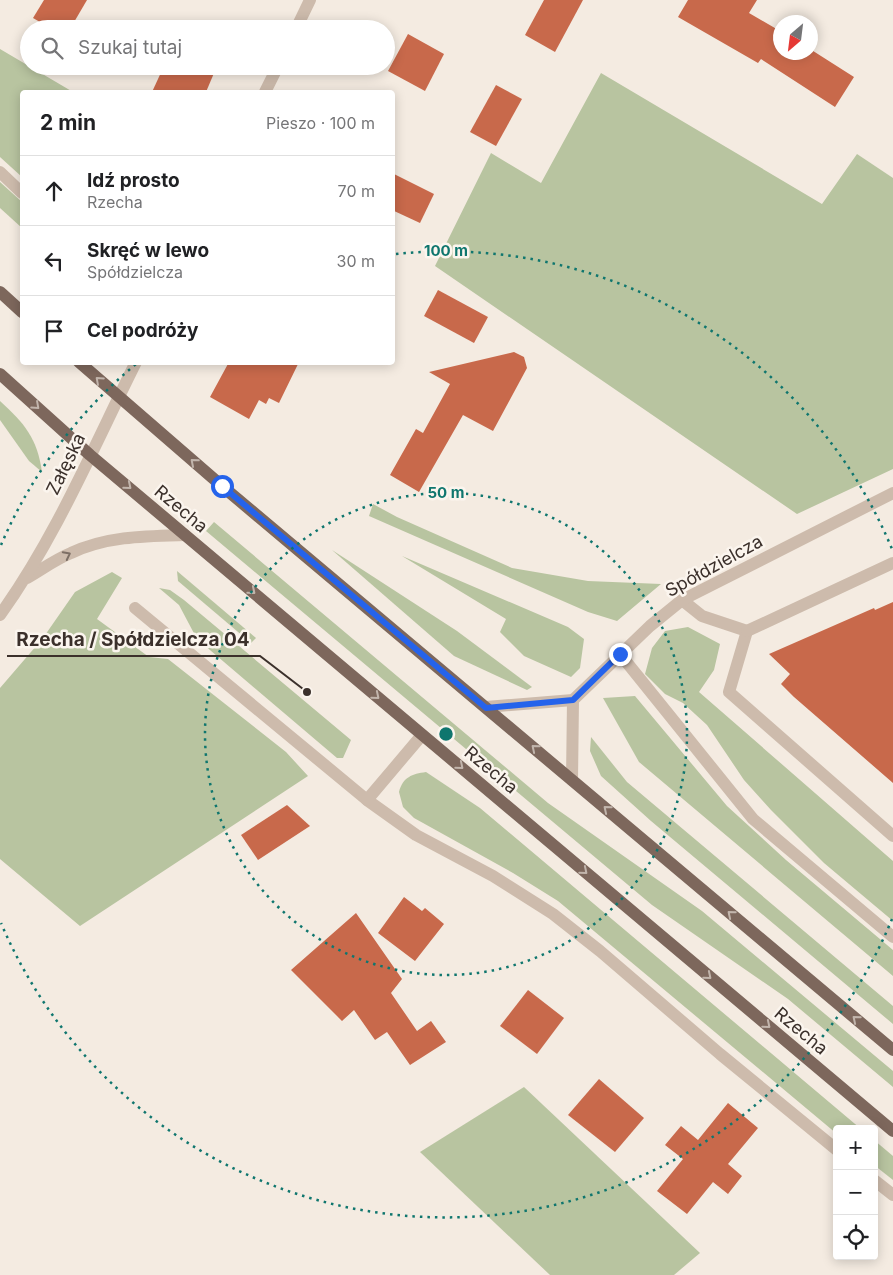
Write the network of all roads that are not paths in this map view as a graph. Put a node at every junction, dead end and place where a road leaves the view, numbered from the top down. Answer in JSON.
{"nodes":[{"id":1,"x":310,"y":0,"type":"edge"},
{"id":2,"x":300,"y":20,"type":"edge"},
{"id":3,"x":274,"y":75,"type":"edge"},
{"id":4,"x":266,"y":90,"type":"edge"},
{"id":5,"x":0,"y":172,"type":"edge"},
{"id":6,"x":20,"y":191,"type":"edge"},
{"id":7,"x":0,"y":292,"type":"edge"},
{"id":8,"x":20,"y":310,"type":"edge"},
{"id":9,"x":82,"y":365,"type":"edge"},
{"id":10,"x":134,"y":365,"type":"edge"},
{"id":11,"x":0,"y":374,"type":"edge"},
{"id":12,"x":118,"y":398,"type":"junction"},
{"id":13,"x":90,"y":455,"type":"junction"},
{"id":14,"x":893,"y":493,"type":"edge"},
{"id":15,"x":185,"y":535,"type":"junction"},
{"id":16,"x":893,"y":563,"type":"edge"},
{"id":17,"x":25,"y":580,"type":"junction"},
{"id":18,"x":682,"y":600,"type":"junction"},
{"id":19,"x":135,"y":608,"type":"dead end"},
{"id":20,"x":0,"y":615,"type":"edge"},
{"id":21,"x":746,"y":630,"type":"junction"},
{"id":22,"x":620,"y":654,"type":"junction"},
{"id":23,"x":573,"y":700,"type":"junction"},
{"id":24,"x":486,"y":708,"type":"junction"},
{"id":25,"x":422,"y":735,"type":"junction"},
{"id":26,"x":572,"y":780,"type":"junction"},
{"id":27,"x":367,"y":800,"type":"junction"},
{"id":28,"x":893,"y":836,"type":"edge"},
{"id":29,"x":893,"y":937,"type":"edge"},
{"id":30,"x":893,"y":1050,"type":"edge"},
{"id":31,"x":893,"y":1131,"type":"edge"},
{"id":32,"x":833,"y":1147,"type":"edge"},
{"id":33,"x":878,"y":1183,"type":"edge"},
{"id":34,"x":893,"y":1195,"type":"edge"}],
"edges":[{"from":1,"to":2,"type":"street"},
{"from":3,"to":4,"type":"street"},
{"from":5,"to":6,"type":"street"},
{"from":7,"to":8,"type":"main road"},
{"from":12,"to":9,"type":"main road","one_way":true},
{"from":10,"to":12,"type":"street","name":"Załęska"},
{"from":11,"to":13,"type":"main road","name":"Rzecha","one_way":true},
{"from":12,"to":13,"type":"street","name":"Załęska"},
{"from":24,"to":12,"type":"main road","one_way":true},
{"from":13,"to":15,"type":"main road","name":"Rzecha","one_way":true},
{"from":13,"to":17,"type":"street","name":"Załęska"},
{"from":14,"to":18,"type":"street","name":"Spółdzielcza"},
{"from":17,"to":15,"type":"street","name":"Załęska","one_way":true},
{"from":15,"to":25,"type":"main road","name":"Rzecha","one_way":true},
{"from":16,"to":21,"type":"street"},
{"from":17,"to":20,"type":"street","name":"Załęska"},
{"from":18,"to":21,"type":"street"},
{"from":18,"to":22,"type":"street","name":"Spółdzielcza"},
{"from":19,"to":27,"type":"street"},
{"from":21,"to":28,"type":"street"},
{"from":22,"to":23,"type":"street","name":"Spółdzielcza"},
{"from":22,"to":29,"type":"street"},
{"from":23,"to":24,"type":"street"},
{"from":23,"to":26,"type":"street"},
{"from":26,"to":24,"type":"main road","one_way":true},
{"from":25,"to":27,"type":"street"},
{"from":25,"to":31,"type":"main road","name":"Rzecha","one_way":true},
{"from":30,"to":26,"type":"main road","one_way":true},
{"from":27,"to":32,"type":"street"},
{"from":33,"to":34,"type":"street"}]}
